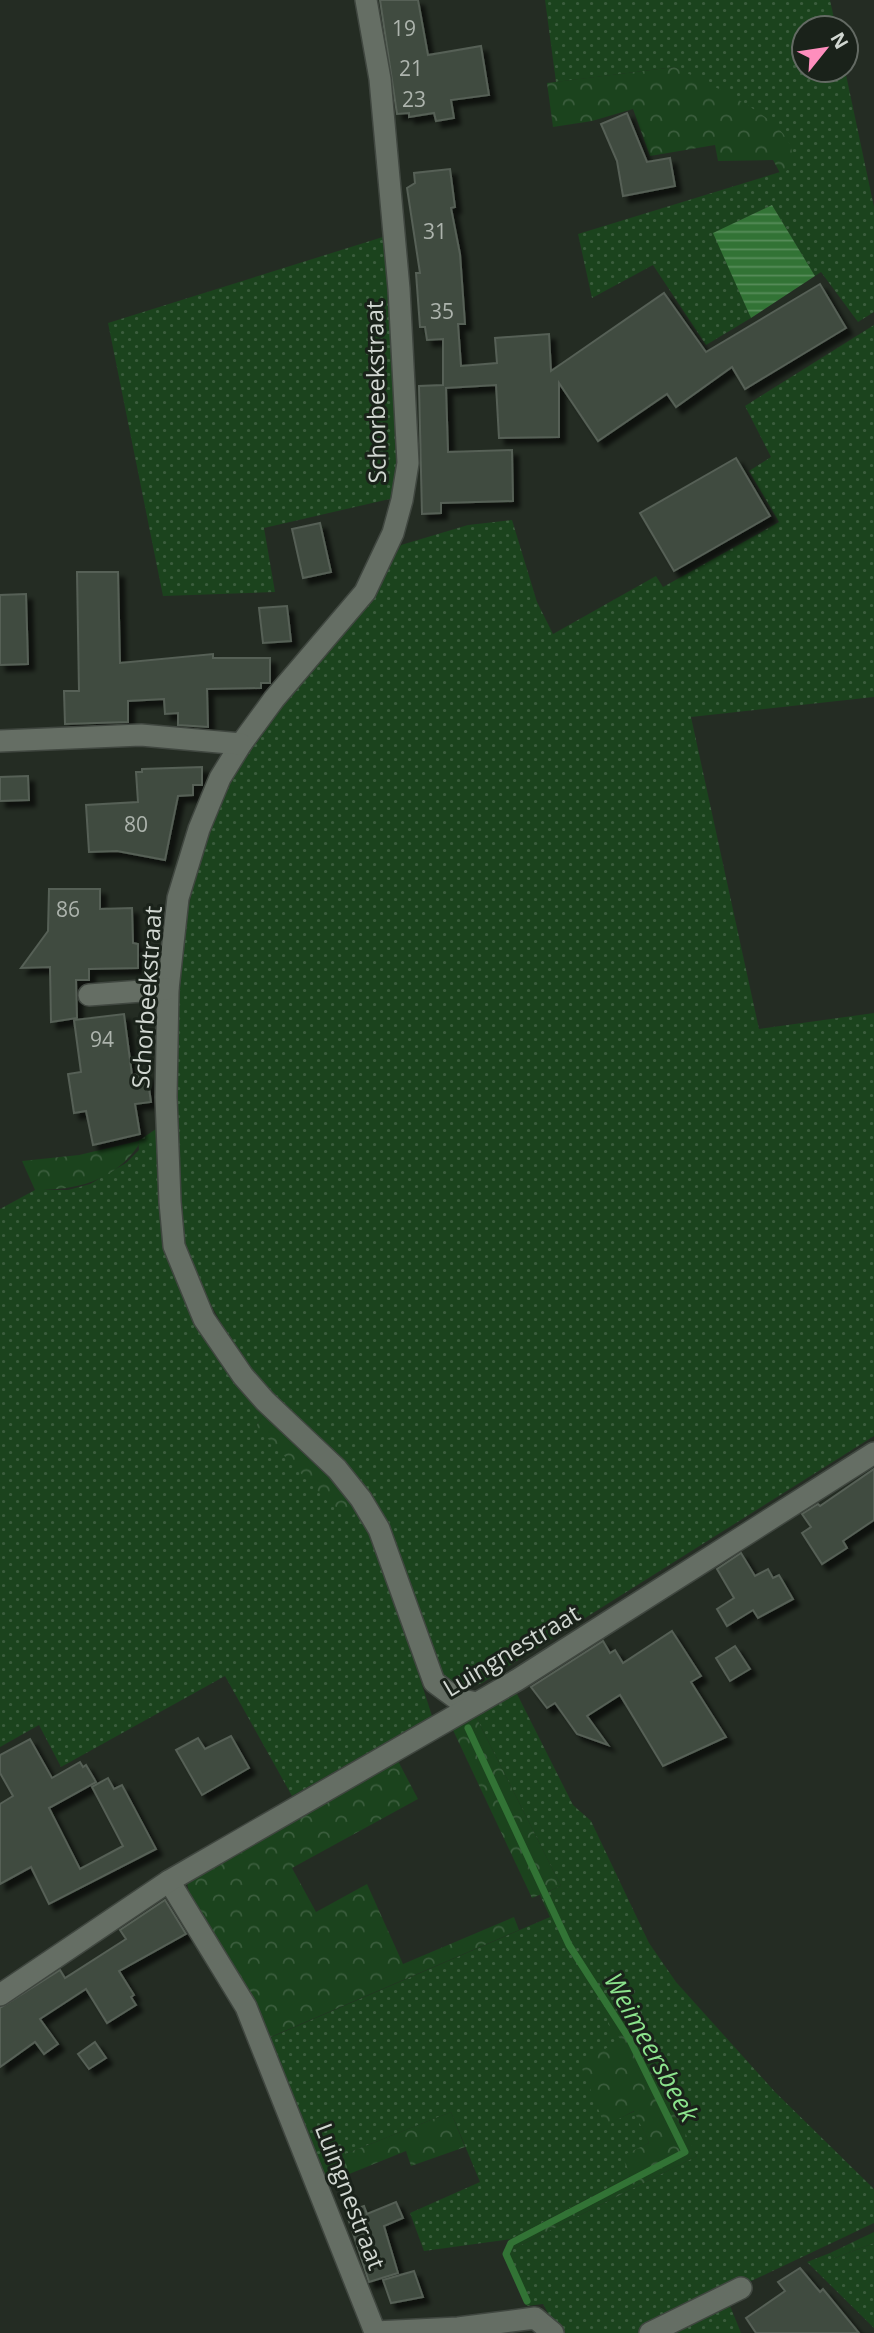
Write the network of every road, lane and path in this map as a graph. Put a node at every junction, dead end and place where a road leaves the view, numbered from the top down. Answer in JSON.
{"nodes":[{"id":1,"x":366,"y":0,"type":"edge"},
{"id":2,"x":0,"y":741,"type":"edge"},
{"id":3,"x":241,"y":744,"type":"junction"},
{"id":4,"x":168,"y":989,"type":"junction"},
{"id":5,"x":89,"y":995,"type":"dead end"},
{"id":6,"x":874,"y":1453,"type":"edge"},
{"id":7,"x":477,"y":1703,"type":"junction"},
{"id":8,"x":169,"y":1881,"type":"junction"},
{"id":9,"x":0,"y":1995,"type":"edge"},
{"id":10,"x":741,"y":2288,"type":"dead end"},
{"id":11,"x":553,"y":2333,"type":"edge"},
{"id":12,"x":650,"y":2333,"type":"edge"}],
"edges":[{"from":1,"to":3,"type":"street","name":"Schorbeekstraat"},
{"from":2,"to":3,"type":"street"},
{"from":3,"to":4,"type":"street","name":"Schorbeekstraat"},
{"from":4,"to":5,"type":"street"},
{"from":4,"to":7,"type":"street","name":"Schorbeekstraat"},
{"from":6,"to":7,"type":"street","name":"Luingnestraat"},
{"from":7,"to":8,"type":"street","name":"Luingnestraat"},
{"from":8,"to":9,"type":"street","name":"Luingnestraat"},
{"from":8,"to":11,"type":"street","name":"Luingnestraat"},
{"from":10,"to":12,"type":"street"}]}
